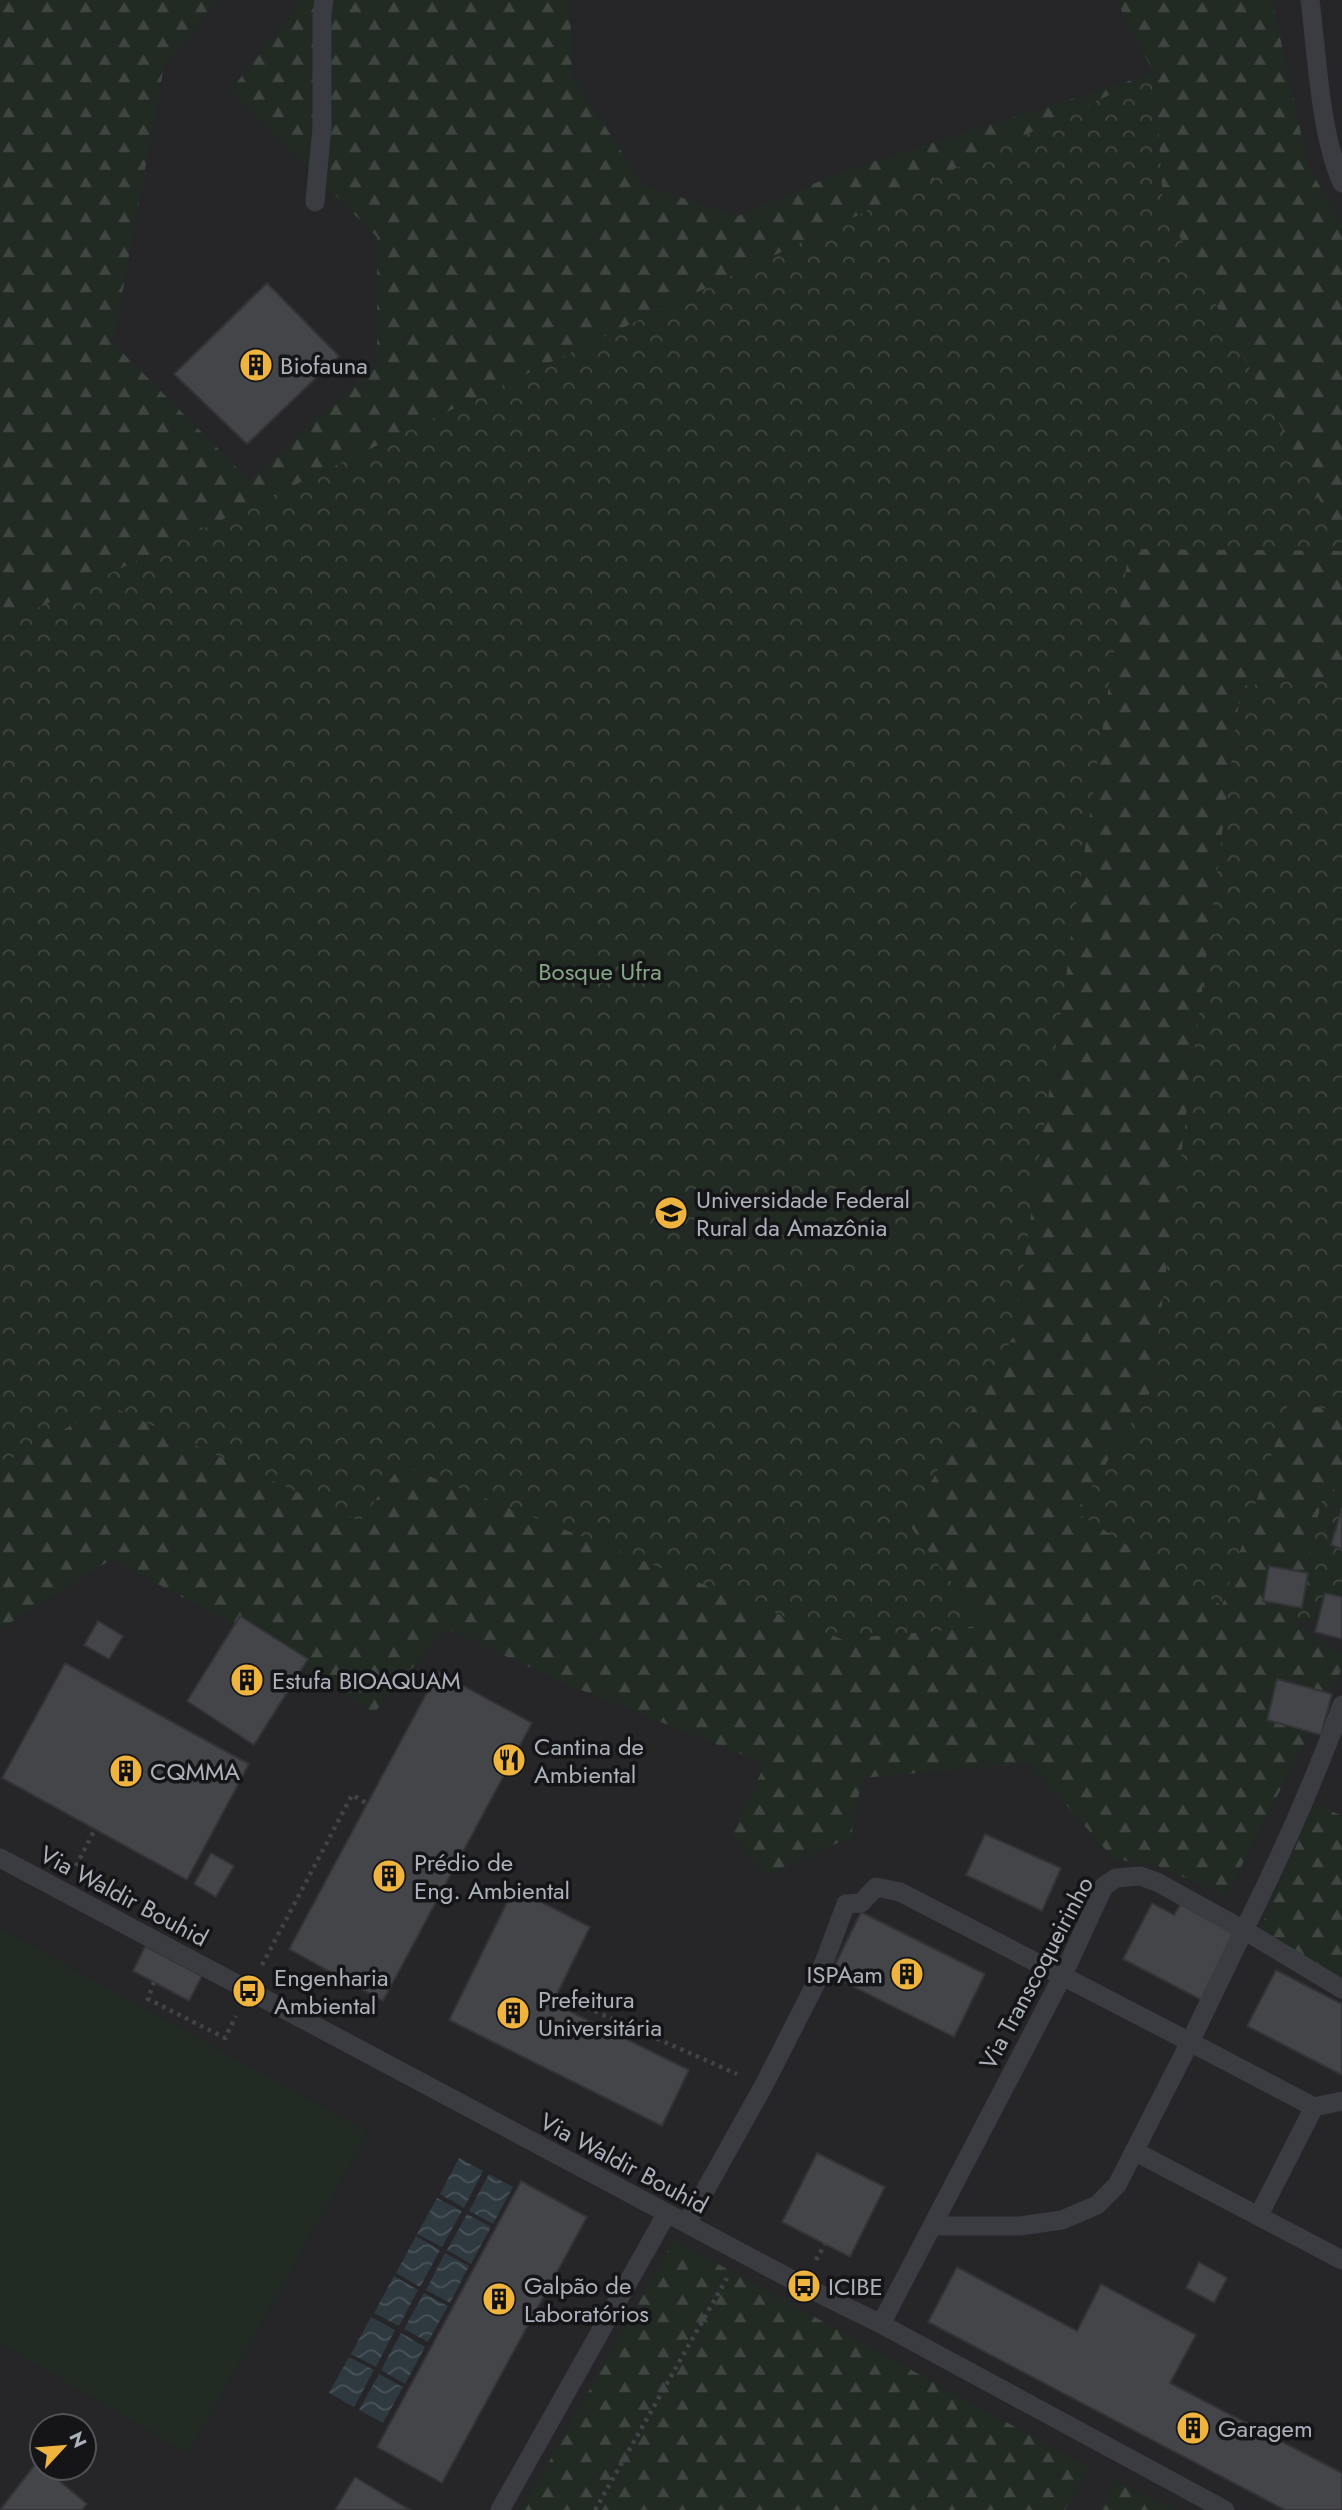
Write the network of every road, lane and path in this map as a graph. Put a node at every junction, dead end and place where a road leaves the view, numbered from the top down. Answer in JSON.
{"nodes":[{"id":1,"x":324,"y":0,"type":"edge"},
{"id":2,"x":1310,"y":0,"type":"edge"},
{"id":3,"x":1342,"y":183,"type":"edge"},
{"id":4,"x":315,"y":202,"type":"dead end"},
{"id":5,"x":1342,"y":1705,"type":"edge"},
{"id":6,"x":368,"y":1804,"type":"dead end"},
{"id":7,"x":95,"y":1829,"type":"dead end"},
{"id":8,"x":0,"y":1858,"type":"edge"},
{"id":9,"x":63,"y":1892,"type":"junction"},
{"id":10,"x":1244,"y":1930,"type":"junction"},
{"id":11,"x":1063,"y":1975,"type":"junction"},
{"id":12,"x":154,"y":1982,"type":"dead end"},
{"id":13,"x":1342,"y":1989,"type":"edge"},
{"id":14,"x":248,"y":1990,"type":"junction"},
{"id":15,"x":559,"y":2006,"type":"dead end"},
{"id":16,"x":1190,"y":2042,"type":"junction"},
{"id":17,"x":764,"y":2085,"type":"junction"},
{"id":18,"x":1342,"y":2101,"type":"edge"},
{"id":19,"x":1314,"y":2107,"type":"junction"},
{"id":20,"x":1134,"y":2151,"type":"junction"},
{"id":21,"x":667,"y":2213,"type":"junction"},
{"id":22,"x":1259,"y":2215,"type":"junction"},
{"id":23,"x":687,"y":2224,"type":"junction"},
{"id":24,"x":932,"y":2226,"type":"junction"},
{"id":25,"x":741,"y":2252,"type":"junction"},
{"id":26,"x":1342,"y":2260,"type":"edge"},
{"id":27,"x":881,"y":2324,"type":"junction"},
{"id":28,"x":499,"y":2510,"type":"edge"},
{"id":29,"x":595,"y":2510,"type":"edge"},
{"id":30,"x":1225,"y":2510,"type":"edge"}],
"edges":[{"from":1,"to":4,"type":"lane"},
{"from":2,"to":3,"type":"lane"},
{"from":5,"to":10,"type":"lane"},
{"from":6,"to":14,"type":"path"},
{"from":7,"to":9,"type":"path"},
{"from":8,"to":9,"type":"lane","name":"Via Waldir Bouhid"},
{"from":9,"to":14,"type":"lane","name":"Via Waldir Bouhid"},
{"from":10,"to":11,"type":"lane","name":"Via Transcoqueirinho"},
{"from":10,"to":13,"type":"lane","name":"Via Transcoqueirinho"},
{"from":10,"to":16,"type":"lane"},
{"from":11,"to":16,"type":"lane"},
{"from":11,"to":17,"type":"lane"},
{"from":11,"to":24,"type":"lane","name":"Via Transcoqueirinho"},
{"from":12,"to":14,"type":"path"},
{"from":14,"to":21,"type":"lane","name":"Via Waldir Bouhid"},
{"from":15,"to":17,"type":"path"},
{"from":16,"to":19,"type":"lane"},
{"from":16,"to":20,"type":"lane"},
{"from":17,"to":23,"type":"lane"},
{"from":18,"to":19,"type":"lane"},
{"from":19,"to":22,"type":"lane"},
{"from":20,"to":22,"type":"lane"},
{"from":20,"to":24,"type":"lane"},
{"from":21,"to":23,"type":"lane","name":"Via Waldir Bouhid"},
{"from":21,"to":28,"type":"lane"},
{"from":22,"to":26,"type":"lane"},
{"from":23,"to":25,"type":"lane","name":"Via Waldir Bouhid"},
{"from":24,"to":27,"type":"lane","name":"Via Transcoqueirinho"},
{"from":25,"to":27,"type":"lane","name":"Via Waldir Bouhid"},
{"from":25,"to":29,"type":"path"},
{"from":27,"to":30,"type":"lane","name":"Via Waldir Bouhid"}]}
